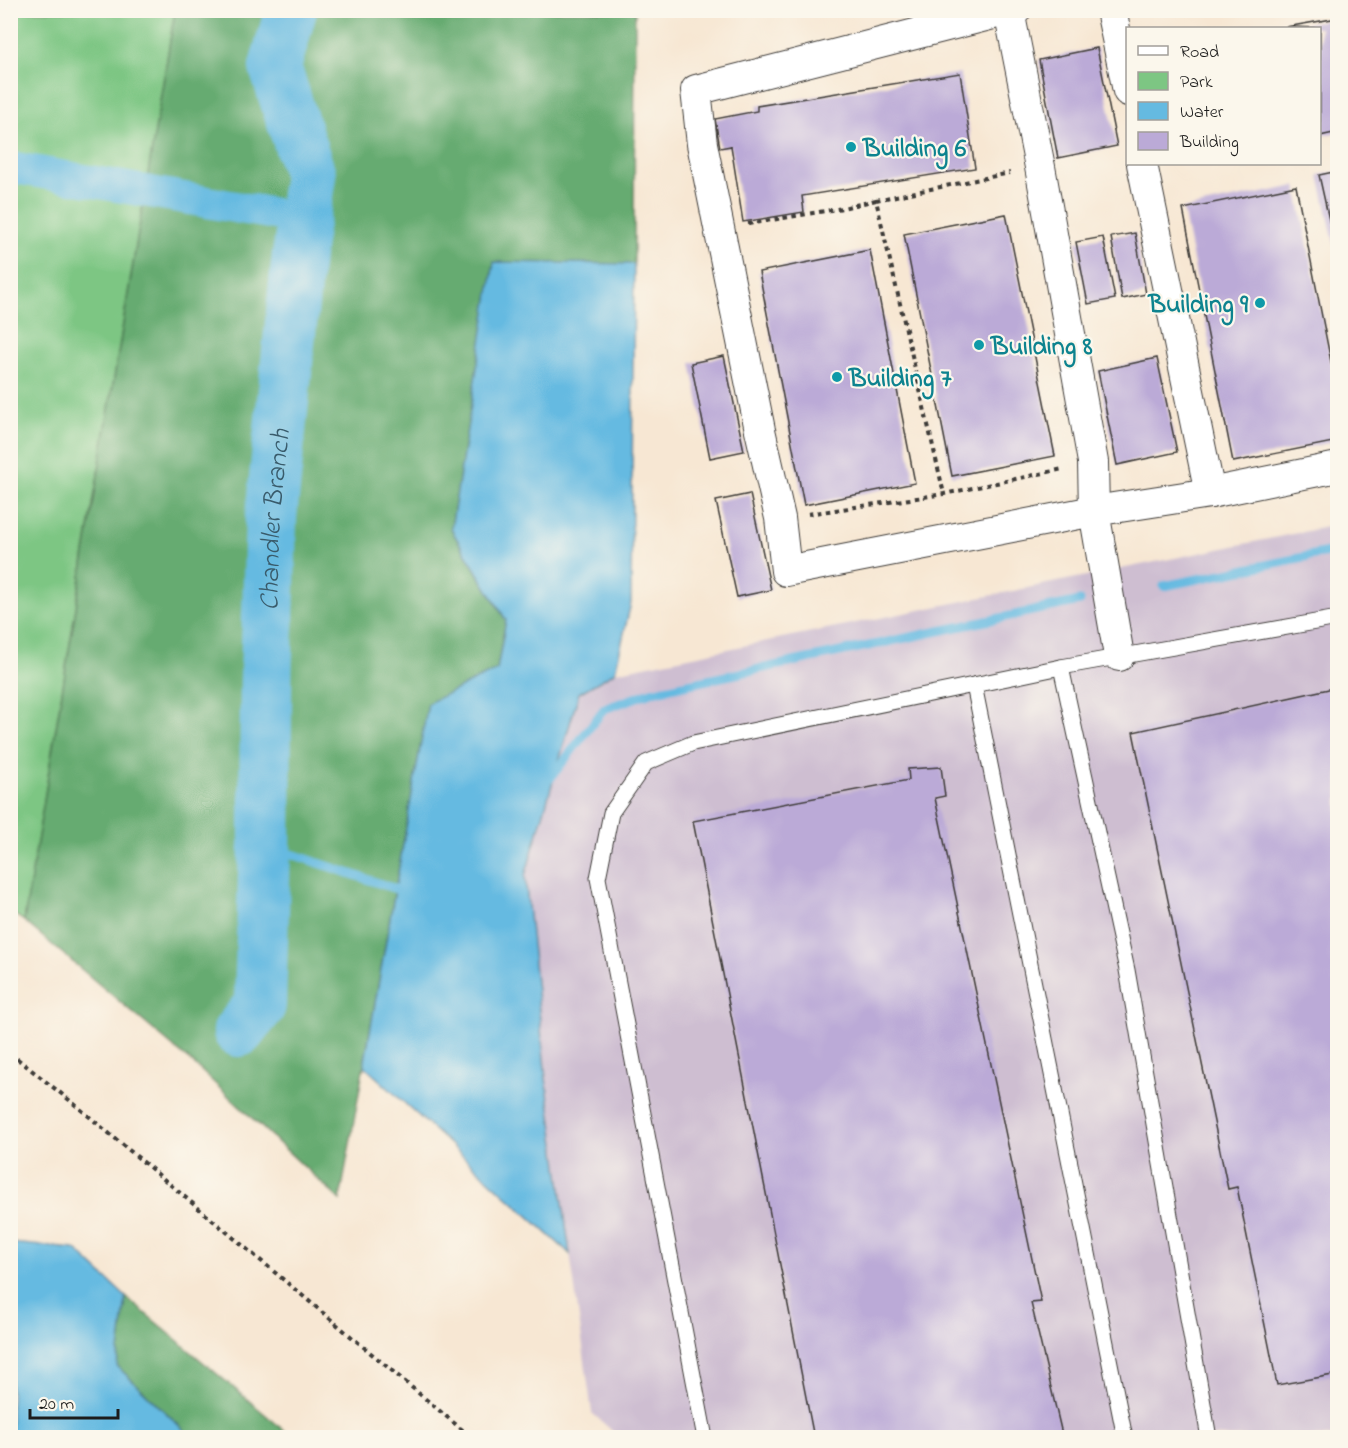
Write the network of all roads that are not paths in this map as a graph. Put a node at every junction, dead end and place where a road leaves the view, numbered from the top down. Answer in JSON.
{"nodes":[{"id":1,"x":1016,"y":10,"type":"edge"},
{"id":2,"x":1111,"y":10,"type":"edge"},
{"id":3,"x":1009,"y":11,"type":"edge"},
{"id":4,"x":1126,"y":81,"type":"edge"},
{"id":5,"x":1142,"y":165,"type":"edge"},
{"id":6,"x":1338,"y":467,"type":"edge"},
{"id":7,"x":1210,"y":493,"type":"junction"},
{"id":8,"x":1094,"y":511,"type":"junction"},
{"id":9,"x":1338,"y":618,"type":"edge"},
{"id":10,"x":1119,"y":656,"type":"junction"},
{"id":11,"x":1061,"y":667,"type":"junction"},
{"id":12,"x":974,"y":685,"type":"junction"},
{"id":13,"x":705,"y":1437,"type":"edge"},
{"id":14,"x":1125,"y":1437,"type":"edge"},
{"id":15,"x":1209,"y":1437,"type":"edge"}],
"edges":[{"from":1,"to":3,"type":"street"},
{"from":2,"to":4,"type":"street"},
{"from":3,"to":8,"type":"street"},
{"from":3,"to":8,"type":"street"},
{"from":5,"to":7,"type":"street"},
{"from":6,"to":7,"type":"street"},
{"from":7,"to":8,"type":"street"},
{"from":8,"to":10,"type":"street"},
{"from":9,"to":10,"type":"lane"},
{"from":10,"to":11,"type":"lane"},
{"from":11,"to":12,"type":"lane"},
{"from":11,"to":15,"type":"lane"},
{"from":12,"to":13,"type":"lane"},
{"from":12,"to":14,"type":"lane"}]}
